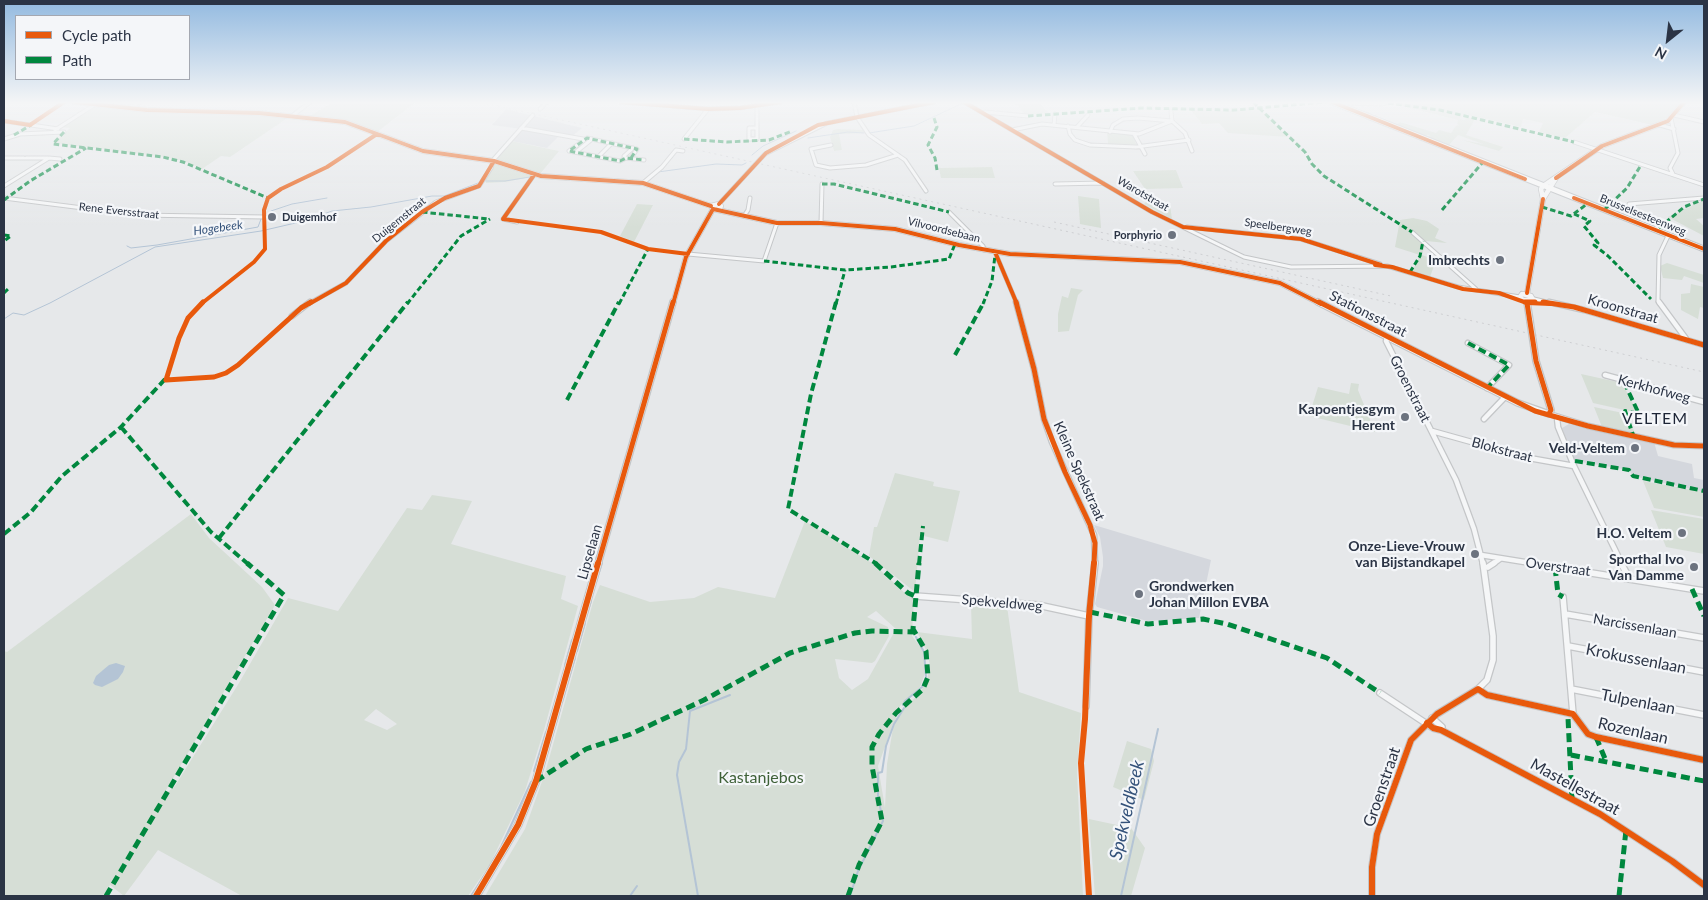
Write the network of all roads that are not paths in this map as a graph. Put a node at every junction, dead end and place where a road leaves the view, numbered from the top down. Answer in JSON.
{"nodes":[{"id":1,"x":404,"y":144,"type":"edge"},
{"id":2,"x":506,"y":144,"type":"edge"},
{"id":3,"x":577,"y":144,"type":"edge"},
{"id":4,"x":586,"y":144,"type":"edge"},
{"id":5,"x":611,"y":144,"type":"edge"},
{"id":6,"x":616,"y":144,"type":"edge"},
{"id":7,"x":783,"y":144,"type":"edge"},
{"id":8,"x":883,"y":144,"type":"edge"},
{"id":9,"x":1036,"y":144,"type":"edge"},
{"id":10,"x":1084,"y":144,"type":"edge"},
{"id":11,"x":1156,"y":144,"type":"edge"},
{"id":12,"x":1189,"y":144,"type":"edge"},
{"id":13,"x":1437,"y":144,"type":"edge"},
{"id":14,"x":1580,"y":144,"type":"edge"},
{"id":15,"x":1609,"y":144,"type":"edge"},
{"id":16,"x":1677,"y":144,"type":"edge"},
{"id":17,"x":831,"y":145,"type":"dead end"},
{"id":18,"x":1140,"y":146,"type":"junction"},
{"id":19,"x":633,"y":148,"type":"junction"},
{"id":20,"x":1596,"y":149,"type":"junction"},
{"id":21,"x":683,"y":151,"type":"dead end"},
{"id":22,"x":1192,"y":151,"type":"dead end"},
{"id":23,"x":576,"y":152,"type":"junction"},
{"id":24,"x":1145,"y":154,"type":"dead end"},
{"id":25,"x":898,"y":155,"type":"junction"},
{"id":26,"x":598,"y":156,"type":"junction"},
{"id":27,"x":4,"y":158,"type":"edge"},
{"id":28,"x":49,"y":158,"type":"junction"},
{"id":29,"x":626,"y":158,"type":"junction"},
{"id":30,"x":631,"y":158,"type":"junction"},
{"id":31,"x":60,"y":159,"type":"dead end"},
{"id":32,"x":494,"y":160,"type":"junction"},
{"id":33,"x":644,"y":160,"type":"dead end"},
{"id":34,"x":1673,"y":174,"type":"junction"},
{"id":35,"x":534,"y":175,"type":"junction"},
{"id":36,"x":1556,"y":178,"type":"junction"},
{"id":37,"x":1103,"y":182,"type":"junction"},
{"id":38,"x":643,"y":183,"type":"junction"},
{"id":39,"x":822,"y":184,"type":"dead end"},
{"id":40,"x":1055,"y":184,"type":"dead end"},
{"id":41,"x":1704,"y":185,"type":"edge"},
{"id":42,"x":4,"y":186,"type":"edge"},
{"id":43,"x":1542,"y":186,"type":"junction"},
{"id":44,"x":1550,"y":189,"type":"junction"},
{"id":45,"x":926,"y":191,"type":"dead end"},
{"id":46,"x":4,"y":198,"type":"edge"},
{"id":47,"x":750,"y":198,"type":"dead end"},
{"id":48,"x":1704,"y":198,"type":"edge"},
{"id":49,"x":1543,"y":199,"type":"junction"},
{"id":50,"x":715,"y":207,"type":"junction"},
{"id":51,"x":949,"y":212,"type":"dead end"},
{"id":52,"x":744,"y":216,"type":"junction"},
{"id":53,"x":265,"y":217,"type":"dead end"},
{"id":54,"x":517,"y":222,"type":"dead end"},
{"id":55,"x":777,"y":223,"type":"junction"},
{"id":56,"x":821,"y":223,"type":"junction"},
{"id":57,"x":1183,"y":227,"type":"junction"},
{"id":58,"x":1412,"y":232,"type":"dead end"},
{"id":59,"x":1658,"y":232,"type":"junction"},
{"id":60,"x":1668,"y":236,"type":"junction"},
{"id":61,"x":1704,"y":249,"type":"edge"},
{"id":62,"x":984,"y":250,"type":"junction"},
{"id":63,"x":995,"y":252,"type":"junction"},
{"id":64,"x":688,"y":254,"type":"junction"},
{"id":65,"x":1367,"y":259,"type":"junction"},
{"id":66,"x":1167,"y":260,"type":"joint"},
{"id":67,"x":1374,"y":265,"type":"junction"},
{"id":68,"x":1381,"y":265,"type":"junction"},
{"id":69,"x":1476,"y":290,"type":"junction"},
{"id":70,"x":1527,"y":294,"type":"junction"},
{"id":71,"x":1520,"y":296,"type":"junction"},
{"id":72,"x":1534,"y":299,"type":"junction"},
{"id":73,"x":1527,"y":301,"type":"junction"},
{"id":74,"x":292,"y":316,"type":"dead end"},
{"id":75,"x":1387,"y":336,"type":"junction"},
{"id":76,"x":1687,"y":340,"type":"junction"},
{"id":77,"x":1468,"y":343,"type":"dead end"},
{"id":78,"x":1704,"y":345,"type":"edge"},
{"id":79,"x":1605,"y":375,"type":"dead end"},
{"id":80,"x":1487,"y":388,"type":"junction"},
{"id":81,"x":1505,"y":397,"type":"junction"},
{"id":82,"x":1704,"y":402,"type":"edge"},
{"id":83,"x":1549,"y":414,"type":"junction"},
{"id":84,"x":1493,"y":418,"type":"dead end"},
{"id":85,"x":1557,"y":418,"type":"junction"},
{"id":86,"x":1565,"y":420,"type":"junction"},
{"id":87,"x":1558,"y":425,"type":"junction"},
{"id":88,"x":1432,"y":431,"type":"junction"},
{"id":89,"x":1704,"y":446,"type":"edge"},
{"id":90,"x":1574,"y":466,"type":"junction"},
{"id":91,"x":1481,"y":555,"type":"junction"},
{"id":92,"x":1500,"y":559,"type":"junction"},
{"id":93,"x":1488,"y":567,"type":"dead end"},
{"id":94,"x":1629,"y":578,"type":"junction"},
{"id":95,"x":1704,"y":592,"type":"edge"},
{"id":96,"x":915,"y":596,"type":"dead end"},
{"id":97,"x":1563,"y":597,"type":"dead end"},
{"id":98,"x":1565,"y":614,"type":"junction"},
{"id":99,"x":1089,"y":616,"type":"junction"},
{"id":100,"x":1704,"y":638,"type":"edge"},
{"id":101,"x":1568,"y":646,"type":"junction"},
{"id":102,"x":1704,"y":672,"type":"edge"},
{"id":103,"x":1478,"y":689,"type":"junction"},
{"id":104,"x":1571,"y":689,"type":"junction"},
{"id":105,"x":1380,"y":693,"type":"dead end"},
{"id":106,"x":1086,"y":706,"type":"dead end"},
{"id":107,"x":1574,"y":714,"type":"junction"},
{"id":108,"x":1704,"y":716,"type":"edge"},
{"id":109,"x":1432,"y":718,"type":"junction"},
{"id":110,"x":1427,"y":723,"type":"junction"},
{"id":111,"x":1441,"y":730,"type":"junction"},
{"id":112,"x":1704,"y":760,"type":"edge"},
{"id":113,"x":1704,"y":885,"type":"edge"},
{"id":114,"x":476,"y":896,"type":"edge"},
{"id":115,"x":1372,"y":896,"type":"edge"}],
"edges":[{"from":1,"to":32,"type":"street","name":"Vilvoordsebaan"},
{"from":2,"to":32,"type":"street","name":"Duigemstraat"},
{"from":3,"to":23,"type":"street"},
{"from":4,"to":23,"type":"street"},
{"from":5,"to":26,"type":"street"},
{"from":6,"to":19,"type":"street"},
{"from":7,"to":50,"type":"street","bridge":true},
{"from":8,"to":25,"type":"street"},
{"from":9,"to":37,"type":"street","name":"Warotstraat"},
{"from":10,"to":18,"type":"street"},
{"from":11,"to":18,"type":"street"},
{"from":12,"to":22,"type":"street"},
{"from":13,"to":43,"type":"main road","name":"Brusselsesteenweg"},
{"from":14,"to":20,"type":"street"},
{"from":15,"to":20,"type":"street"},
{"from":16,"to":34,"type":"street"},
{"from":17,"to":25,"type":"street"},
{"from":18,"to":24,"type":"street"},
{"from":19,"to":29,"type":"street"},
{"from":19,"to":30,"type":"street"},
{"from":20,"to":34,"type":"street"},
{"from":20,"to":36,"type":"street"},
{"from":21,"to":38,"type":"street"},
{"from":23,"to":26,"type":"street"},
{"from":25,"to":45,"type":"street"},
{"from":26,"to":29,"type":"street"},
{"from":27,"to":28,"type":"street"},
{"from":28,"to":31,"type":"street"},
{"from":28,"to":42,"type":"street"},
{"from":29,"to":30,"type":"street"},
{"from":30,"to":33,"type":"street"},
{"from":32,"to":35,"type":"street","name":"Vilvoordsebaan"},
{"from":32,"to":74,"type":"street","name":"Duigemstraat"},
{"from":34,"to":41,"type":"street"},
{"from":35,"to":38,"type":"street","name":"Vilvoordsebaan"},
{"from":35,"to":54,"type":"street"},
{"from":36,"to":43,"type":"street"},
{"from":36,"to":44,"type":"street"},
{"from":37,"to":40,"type":"street"},
{"from":37,"to":57,"type":"street","name":"Warotstraat"},
{"from":38,"to":50,"type":"street","name":"Vilvoordsebaan"},
{"from":39,"to":56,"type":"street"},
{"from":43,"to":44,"type":"main road","name":"Brusselsesteenweg"},
{"from":43,"to":49,"type":"street"},
{"from":44,"to":49,"type":"street"},
{"from":44,"to":59,"type":"main road","name":"Brusselsesteenweg"},
{"from":46,"to":53,"type":"street","name":"Rene Eversstraat"},
{"from":47,"to":52,"type":"street"},
{"from":48,"to":59,"type":"street"},
{"from":49,"to":70,"type":"street"},
{"from":50,"to":52,"type":"street","name":"Vilvoordsebaan"},
{"from":50,"to":64,"type":"street","name":"Lipselaan"},
{"from":51,"to":62,"type":"street"},
{"from":52,"to":55,"type":"street","name":"Vilvoordsebaan"},
{"from":55,"to":56,"type":"street","name":"Vilvoordsebaan"},
{"from":55,"to":64,"type":"street"},
{"from":56,"to":62,"type":"street","name":"Vilvoordsebaan"},
{"from":57,"to":65,"type":"street","name":"Speelbergweg"},
{"from":57,"to":67,"type":"street","name":"Warotstraat"},
{"from":58,"to":69,"type":"street"},
{"from":59,"to":60,"type":"main road","name":"Brusselsesteenweg"},
{"from":60,"to":61,"type":"main road","name":"Brusselsesteenweg"},
{"from":60,"to":76,"type":"street"},
{"from":62,"to":63,"type":"street","name":"Vilvoordsebaan"},
{"from":63,"to":66,"type":"street","name":"Vilvoordsebaan"},
{"from":63,"to":99,"type":"street","name":"Kleine Spekstraat"},
{"from":64,"to":114,"type":"street","name":"Lipselaan"},
{"from":65,"to":67,"type":"street","name":"Speelbergweg"},
{"from":65,"to":68,"type":"street","name":"Speelbergweg"},
{"from":66,"to":75,"type":"street","name":"Stationsstraat"},
{"from":67,"to":68,"type":"street"},
{"from":68,"to":69,"type":"street"},
{"from":69,"to":71,"type":"street"},
{"from":70,"to":71,"type":"street"},
{"from":70,"to":72,"type":"street"},
{"from":71,"to":73,"type":"street"},
{"from":72,"to":73,"type":"street"},
{"from":72,"to":76,"type":"street","name":"Kroonstraat"},
{"from":73,"to":83,"type":"street","bridge":true},
{"from":75,"to":80,"type":"street","name":"Stationsstraat"},
{"from":75,"to":88,"type":"street","name":"Groenstraat"},
{"from":76,"to":78,"type":"street","name":"Kroonstraat"},
{"from":77,"to":80,"type":"street"},
{"from":79,"to":82,"type":"street","name":"Kerkhofweg"},
{"from":80,"to":81,"type":"street","name":"Stationsstraat"},
{"from":81,"to":83,"type":"street","name":"Stationsstraat"},
{"from":81,"to":84,"type":"street"},
{"from":83,"to":85,"type":"street"},
{"from":85,"to":86,"type":"street"},
{"from":85,"to":87,"type":"street"},
{"from":86,"to":87,"type":"street"},
{"from":86,"to":89,"type":"street"},
{"from":87,"to":90,"type":"street"},
{"from":88,"to":90,"type":"street","name":"Blokstraat"},
{"from":88,"to":91,"type":"street","name":"Groenstraat"},
{"from":90,"to":94,"type":"street"},
{"from":91,"to":92,"type":"street","name":"Overstraat"},
{"from":91,"to":103,"type":"street","name":"Groenstraat"},
{"from":92,"to":93,"type":"street"},
{"from":92,"to":94,"type":"street","name":"Overstraat"},
{"from":94,"to":95,"type":"street","name":"Overstraat"},
{"from":96,"to":99,"type":"street","name":"Spekveldweg"},
{"from":97,"to":98,"type":"street"},
{"from":98,"to":100,"type":"street","name":"Narcissenlaan"},
{"from":98,"to":101,"type":"street"},
{"from":99,"to":106,"type":"street","name":"Kleine Spekstraat"},
{"from":101,"to":102,"type":"street","name":"Krokussenlaan"},
{"from":101,"to":104,"type":"street"},
{"from":103,"to":107,"type":"street"},
{"from":103,"to":109,"type":"street","name":"Groenstraat"},
{"from":104,"to":107,"type":"street"},
{"from":104,"to":108,"type":"street","name":"Tulpenlaan"},
{"from":105,"to":110,"type":"street"},
{"from":107,"to":112,"type":"street","name":"Rozenlaan"},
{"from":109,"to":110,"type":"street","name":"Groenstraat"},
{"from":109,"to":111,"type":"street","name":"Mastellestraat"},
{"from":110,"to":111,"type":"street","name":"Mastellestraat"},
{"from":110,"to":115,"type":"street","name":"Groenstraat"},
{"from":111,"to":113,"type":"street","name":"Mastellestraat"}]}
